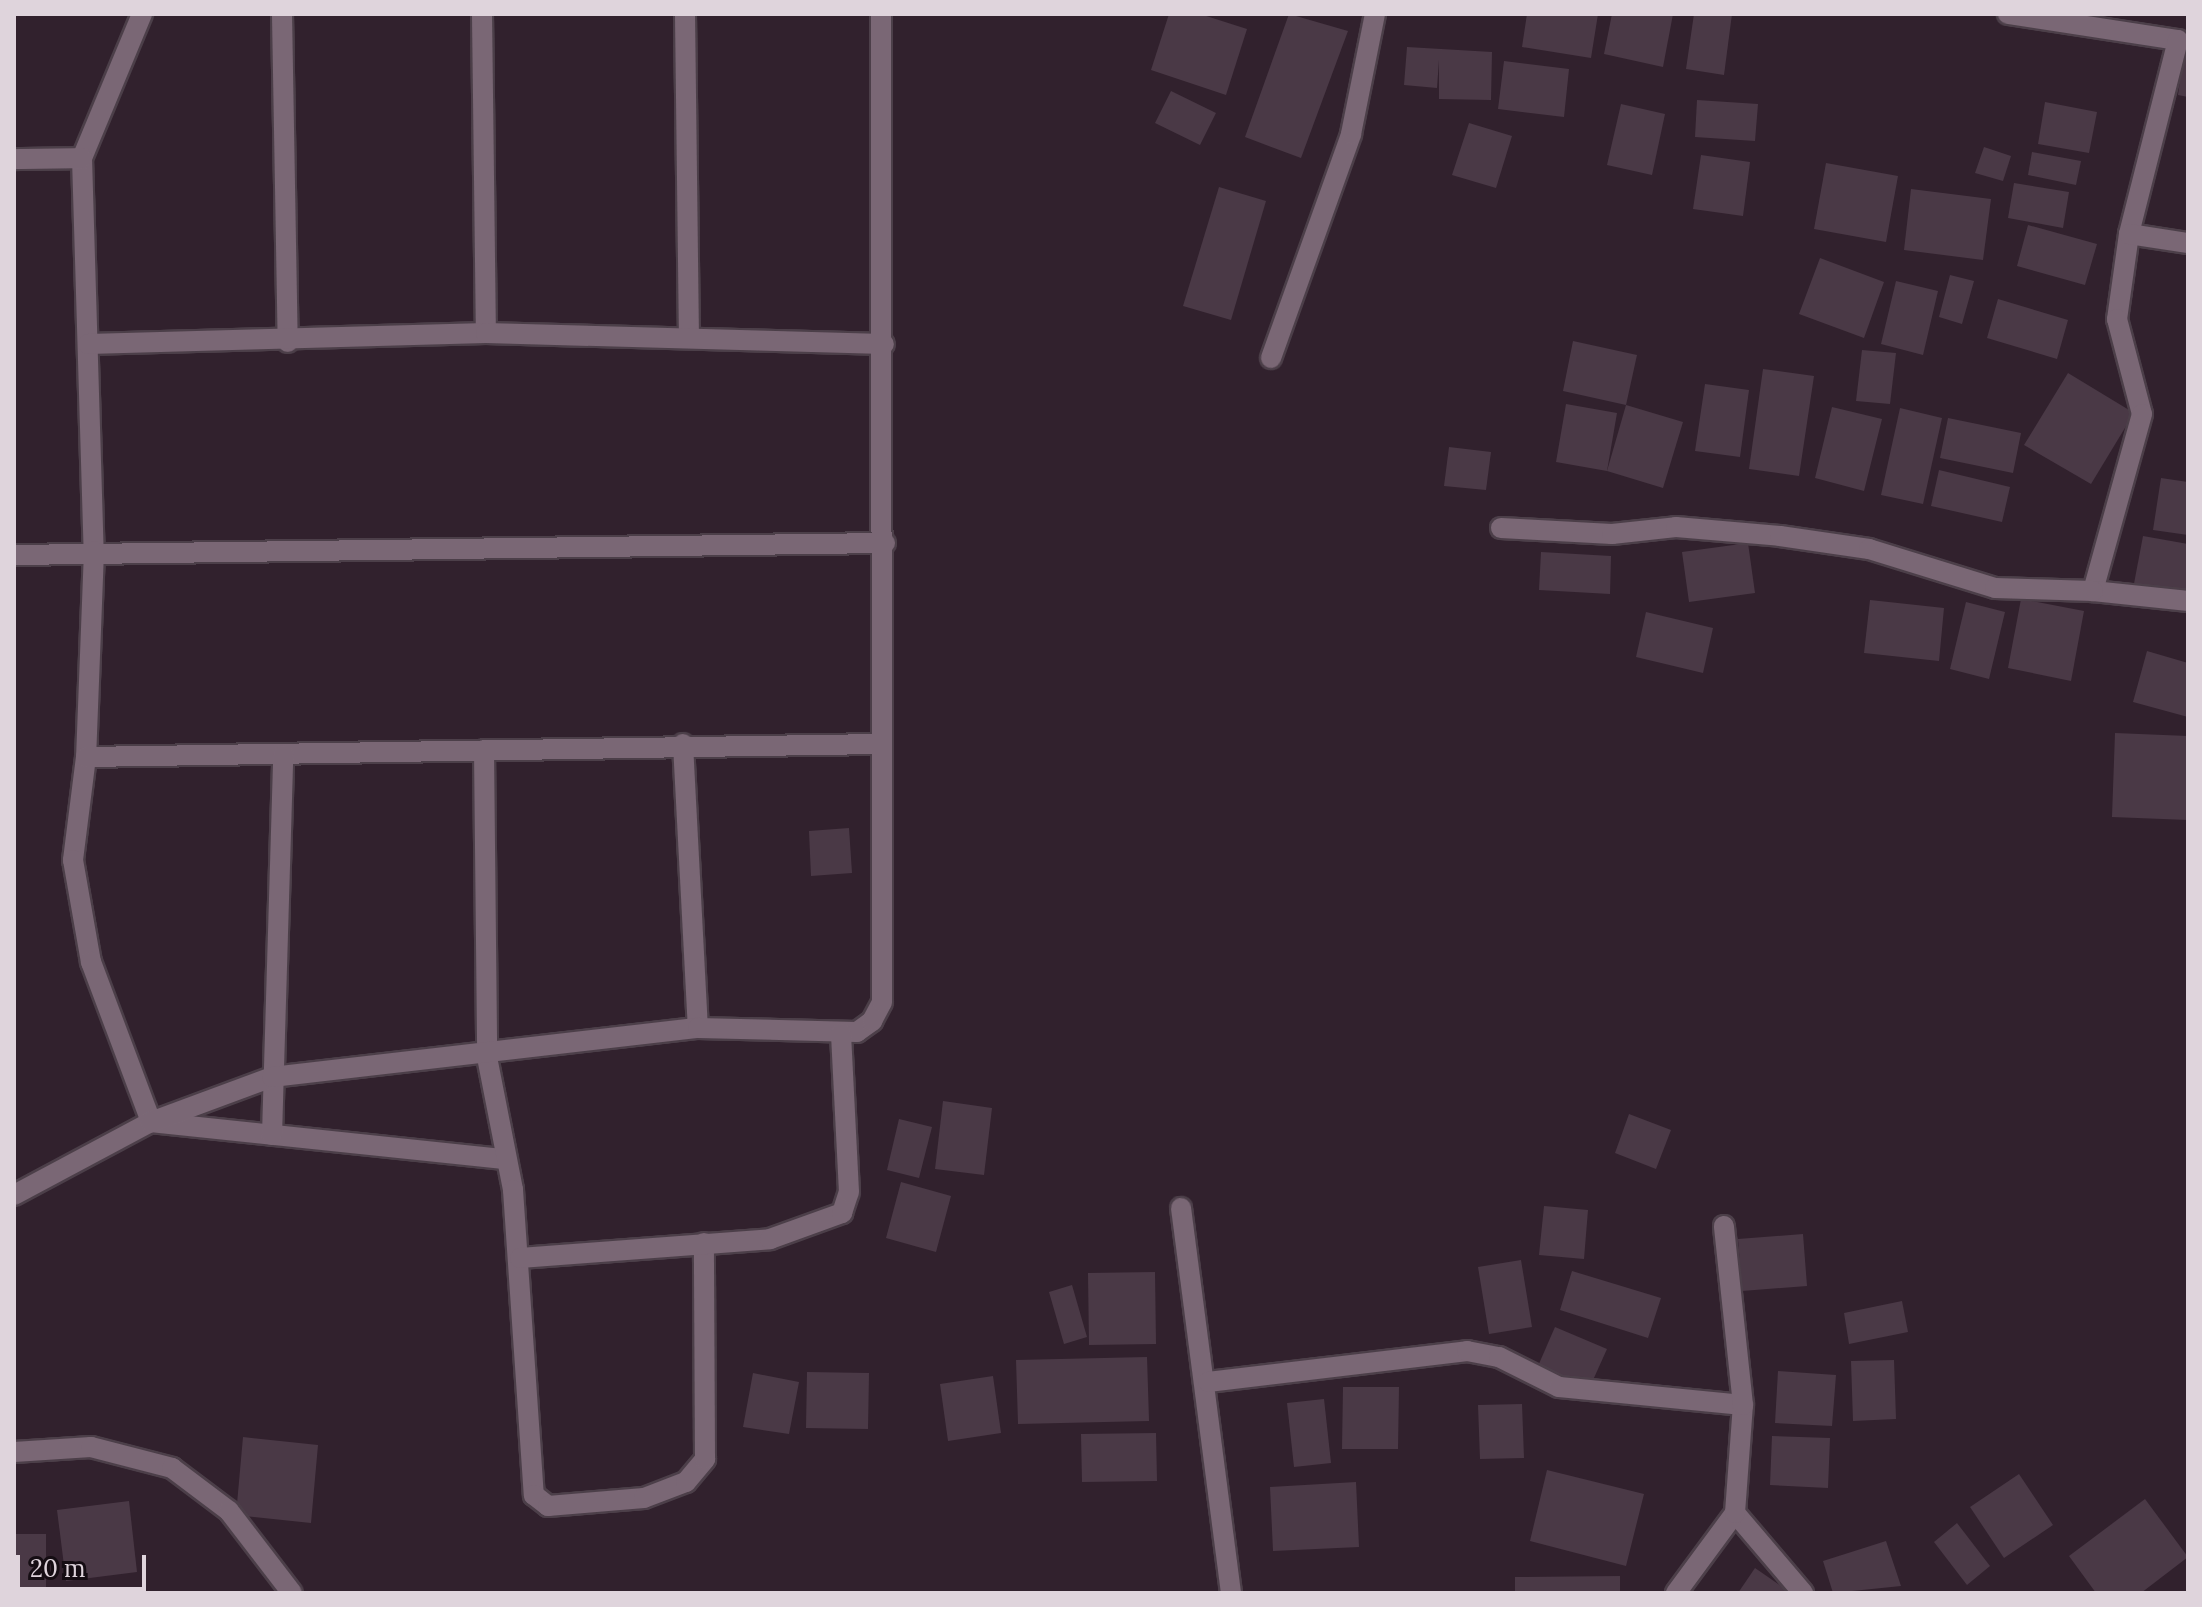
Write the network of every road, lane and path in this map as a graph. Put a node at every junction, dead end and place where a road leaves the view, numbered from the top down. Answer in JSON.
{"nodes":[{"id":1,"x":142,"y":14,"type":"edge"},
{"id":2,"x":282,"y":14,"type":"edge"},
{"id":3,"x":482,"y":14,"type":"edge"},
{"id":4,"x":685,"y":14,"type":"edge"},
{"id":5,"x":881,"y":14,"type":"edge"},
{"id":6,"x":1375,"y":14,"type":"edge"},
{"id":7,"x":2008,"y":14,"type":"edge"},
{"id":8,"x":2183,"y":34,"type":"edge"},
{"id":9,"x":82,"y":158,"type":"junction"},
{"id":10,"x":14,"y":159,"type":"edge"},
{"id":11,"x":2129,"y":234,"type":"junction"},
{"id":12,"x":2188,"y":243,"type":"edge"},
{"id":13,"x":486,"y":333,"type":"junction"},
{"id":14,"x":689,"y":337,"type":"junction"},
{"id":15,"x":288,"y":342,"type":"junction"},
{"id":16,"x":88,"y":344,"type":"junction"},
{"id":17,"x":884,"y":344,"type":"junction"},
{"id":18,"x":1271,"y":358,"type":"dead end"},
{"id":19,"x":1501,"y":528,"type":"dead end"},
{"id":20,"x":885,"y":543,"type":"junction"},
{"id":21,"x":94,"y":551,"type":"junction"},
{"id":22,"x":14,"y":555,"type":"edge"},
{"id":23,"x":2093,"y":591,"type":"junction"},
{"id":24,"x":2188,"y":601,"type":"edge"},
{"id":25,"x":683,"y":744,"type":"junction"},
{"id":26,"x":878,"y":744,"type":"junction"},
{"id":27,"x":484,"y":750,"type":"junction"},
{"id":28,"x":283,"y":755,"type":"junction"},
{"id":29,"x":86,"y":757,"type":"junction"},
{"id":30,"x":698,"y":1028,"type":"junction"},
{"id":31,"x":841,"y":1033,"type":"junction"},
{"id":32,"x":487,"y":1057,"type":"junction"},
{"id":33,"x":272,"y":1077,"type":"junction"},
{"id":34,"x":151,"y":1122,"type":"junction"},
{"id":35,"x":272,"y":1135,"type":"junction"},
{"id":36,"x":506,"y":1159,"type":"junction"},
{"id":37,"x":14,"y":1195,"type":"edge"},
{"id":38,"x":1181,"y":1208,"type":"dead end"},
{"id":39,"x":1724,"y":1226,"type":"dead end"},
{"id":40,"x":704,"y":1243,"type":"junction"},
{"id":41,"x":520,"y":1258,"type":"junction"},
{"id":42,"x":1208,"y":1382,"type":"junction"},
{"id":43,"x":1743,"y":1405,"type":"junction"},
{"id":44,"x":14,"y":1452,"type":"edge"},
{"id":45,"x":1735,"y":1513,"type":"junction"},
{"id":46,"x":292,"y":1593,"type":"edge"},
{"id":47,"x":1231,"y":1593,"type":"edge"},
{"id":48,"x":1676,"y":1593,"type":"edge"},
{"id":49,"x":1803,"y":1593,"type":"edge"}],
"edges":[{"from":1,"to":9,"type":"street"},
{"from":2,"to":15,"type":"street"},
{"from":3,"to":13,"type":"street"},
{"from":4,"to":14,"type":"street"},
{"from":5,"to":17,"type":"street"},
{"from":6,"to":18,"type":"street"},
{"from":7,"to":8,"type":"street"},
{"from":8,"to":11,"type":"street"},
{"from":9,"to":10,"type":"street"},
{"from":9,"to":16,"type":"street"},
{"from":11,"to":12,"type":"street"},
{"from":11,"to":23,"type":"street"},
{"from":13,"to":14,"type":"street"},
{"from":13,"to":15,"type":"street"},
{"from":14,"to":17,"type":"street"},
{"from":15,"to":16,"type":"street"},
{"from":16,"to":21,"type":"street"},
{"from":17,"to":20,"type":"street"},
{"from":19,"to":23,"type":"street"},
{"from":20,"to":21,"type":"street"},
{"from":20,"to":26,"type":"street"},
{"from":21,"to":22,"type":"street"},
{"from":21,"to":29,"type":"street"},
{"from":23,"to":24,"type":"street"},
{"from":25,"to":26,"type":"street"},
{"from":25,"to":27,"type":"street"},
{"from":25,"to":30,"type":"street"},
{"from":26,"to":31,"type":"street"},
{"from":27,"to":28,"type":"street"},
{"from":27,"to":32,"type":"street"},
{"from":28,"to":29,"type":"street"},
{"from":28,"to":33,"type":"street"},
{"from":29,"to":34,"type":"street"},
{"from":30,"to":31,"type":"street"},
{"from":30,"to":32,"type":"street"},
{"from":31,"to":40,"type":"street"},
{"from":32,"to":33,"type":"street"},
{"from":32,"to":36,"type":"street"},
{"from":33,"to":34,"type":"street"},
{"from":33,"to":35,"type":"street"},
{"from":34,"to":35,"type":"street"},
{"from":34,"to":37,"type":"street"},
{"from":35,"to":36,"type":"street"},
{"from":36,"to":41,"type":"street"},
{"from":38,"to":42,"type":"street"},
{"from":39,"to":43,"type":"street"},
{"from":40,"to":41,"type":"street"},
{"from":40,"to":41,"type":"street"},
{"from":42,"to":43,"type":"street"},
{"from":42,"to":47,"type":"street"},
{"from":43,"to":45,"type":"street"},
{"from":44,"to":46,"type":"street"},
{"from":45,"to":48,"type":"street"},
{"from":45,"to":49,"type":"street"}]}
